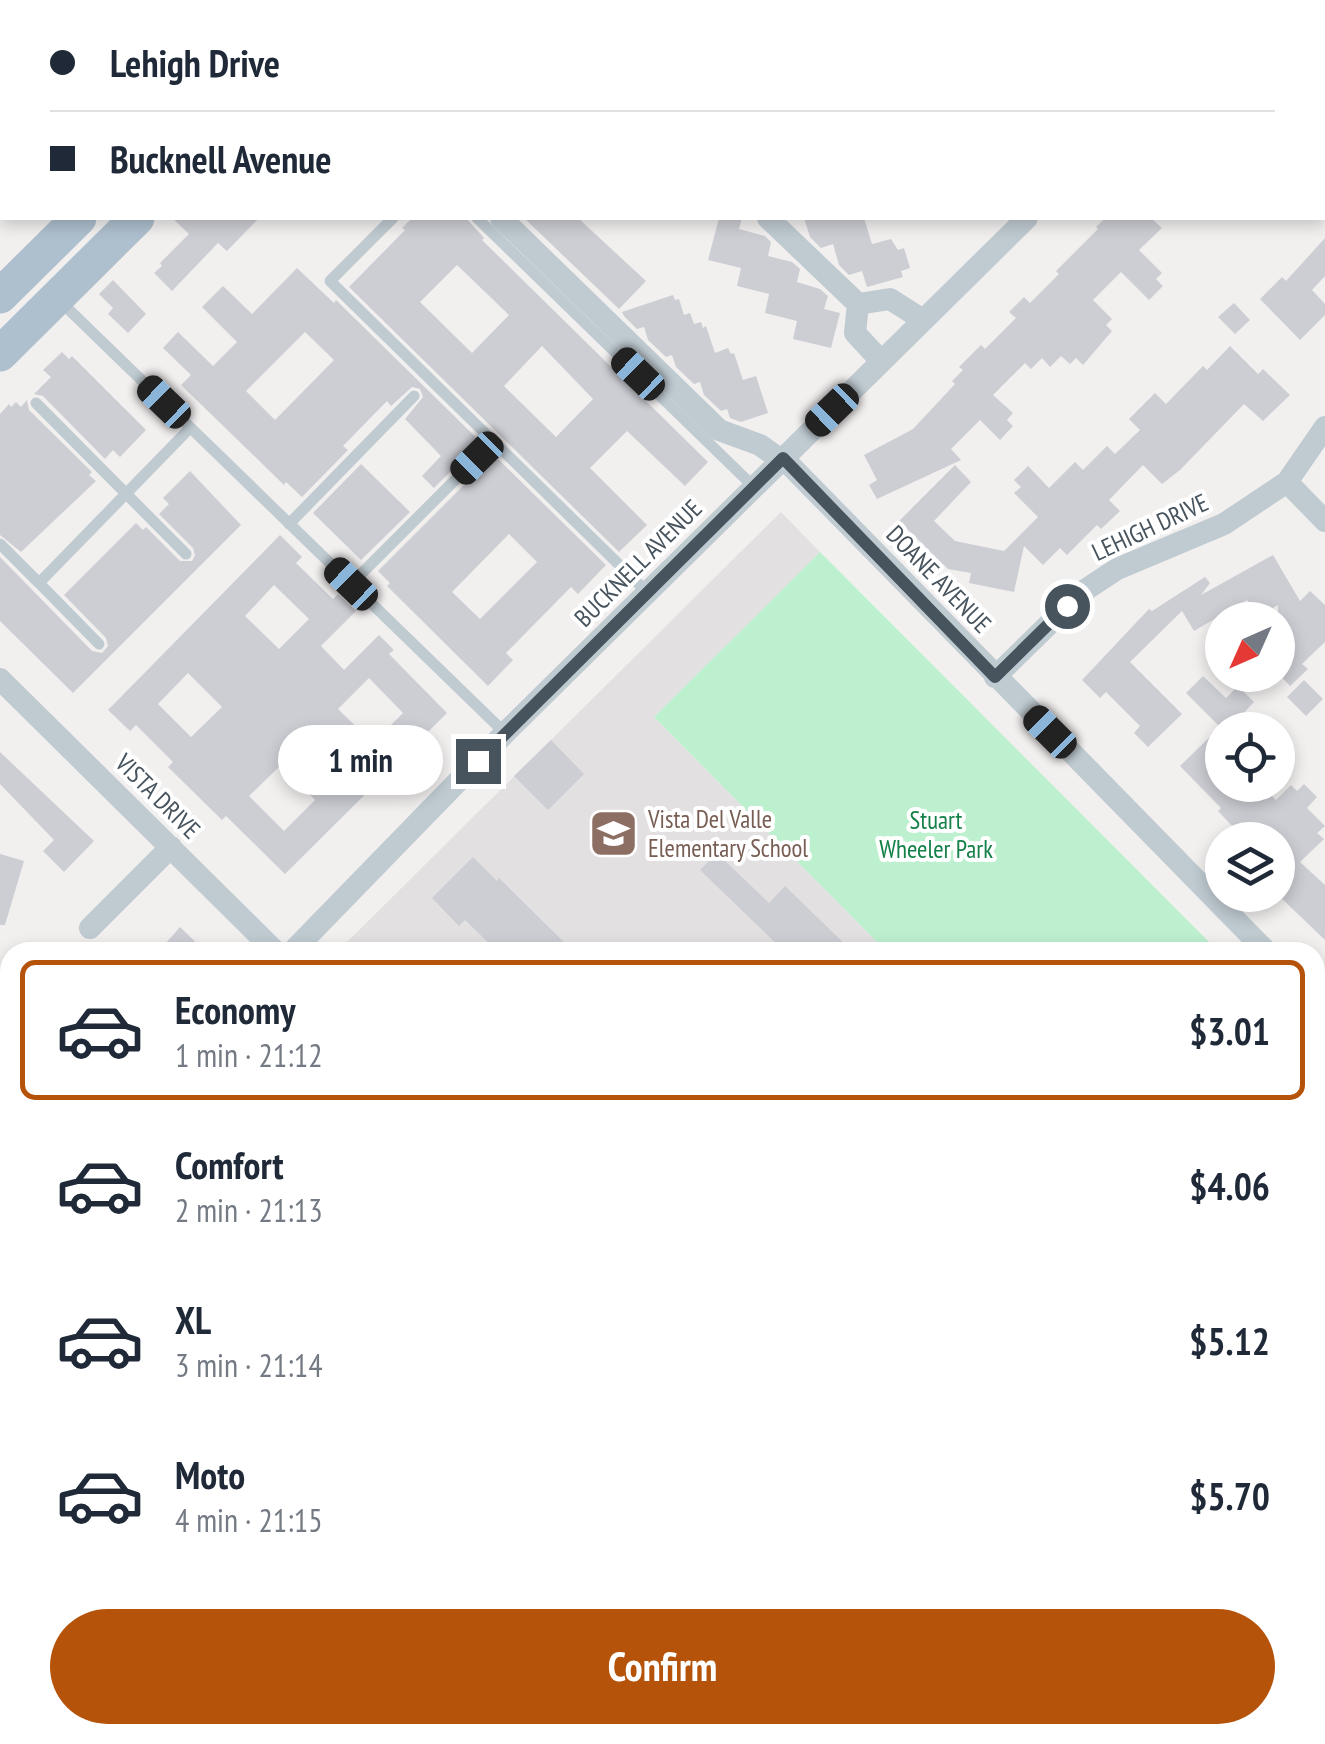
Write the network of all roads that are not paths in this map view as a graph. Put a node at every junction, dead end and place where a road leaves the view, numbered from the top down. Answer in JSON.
{"nodes":[{"id":1,"x":76,"y":220,"type":"edge"},
{"id":2,"x":135,"y":220,"type":"edge"},
{"id":3,"x":391,"y":220,"type":"edge"},
{"id":4,"x":479,"y":220,"type":"edge"},
{"id":5,"x":503,"y":220,"type":"edge"},
{"id":6,"x":770,"y":220,"type":"edge"},
{"id":7,"x":1020,"y":220,"type":"edge"},
{"id":8,"x":1,"y":294,"type":"edge"},
{"id":9,"x":56,"y":298,"type":"junction"},
{"id":10,"x":858,"y":304,"type":"junction"},
{"id":11,"x":923,"y":320,"type":"junction"},
{"id":12,"x":0,"y":354,"type":"edge"},
{"id":13,"x":881,"y":362,"type":"junction"},
{"id":14,"x":414,"y":396,"type":"dead end"},
{"id":15,"x":36,"y":403,"type":"dead end"},
{"id":16,"x":1325,"y":427,"type":"edge"},
{"id":17,"x":190,"y":428,"type":"junction"},
{"id":18,"x":477,"y":458,"type":"dead end"},
{"id":19,"x":782,"y":459,"type":"junction"},
{"id":20,"x":1287,"y":482,"type":"junction"},
{"id":21,"x":754,"y":487,"type":"junction"},
{"id":22,"x":126,"y":494,"type":"junction"},
{"id":23,"x":1325,"y":521,"type":"edge"},
{"id":24,"x":289,"y":524,"type":"junction"},
{"id":25,"x":0,"y":544,"type":"edge"},
{"id":26,"x":186,"y":554,"type":"dead end"},
{"id":27,"x":39,"y":583,"type":"junction"},
{"id":28,"x":351,"y":584,"type":"junction"},
{"id":29,"x":648,"y":592,"type":"junction"},
{"id":30,"x":99,"y":644,"type":"dead end"},
{"id":31,"x":995,"y":677,"type":"junction"},
{"id":32,"x":0,"y":680,"type":"edge"},
{"id":33,"x":505,"y":733,"type":"junction"},
{"id":34,"x":171,"y":847,"type":"junction"},
{"id":35,"x":90,"y":928,"type":"dead end"},
{"id":36,"x":266,"y":942,"type":"edge"},
{"id":37,"x":302,"y":942,"type":"edge"},
{"id":38,"x":1256,"y":942,"type":"edge"}],
"edges":[{"from":1,"to":8,"type":"main road"},
{"from":2,"to":9,"type":"main road"},
{"from":3,"to":29,"type":"lane"},
{"from":4,"to":21,"type":"lane"},
{"from":5,"to":19,"type":"street","name":"DOANE AVENUE"},
{"from":6,"to":10,"type":"street"},
{"from":7,"to":11,"type":"street","name":"BUCKNELL AVENUE"},
{"from":9,"to":12,"type":"main road"},
{"from":9,"to":17,"type":"lane"},
{"from":10,"to":11,"type":"street"},
{"from":10,"to":13,"type":"street"},
{"from":11,"to":13,"type":"street","name":"BUCKNELL AVENUE"},
{"from":13,"to":19,"type":"street","name":"BUCKNELL AVENUE"},
{"from":14,"to":24,"type":"lane"},
{"from":15,"to":22,"type":"lane"},
{"from":16,"to":20,"type":"street","name":"LEHIGH DRIVE"},
{"from":17,"to":22,"type":"lane"},
{"from":17,"to":24,"type":"lane"},
{"from":18,"to":28,"type":"lane"},
{"from":19,"to":21,"type":"street","name":"BUCKNELL AVENUE"},
{"from":19,"to":31,"type":"street","name":"DOANE AVENUE"},
{"from":20,"to":23,"type":"street"},
{"from":20,"to":31,"type":"street","name":"LEHIGH DRIVE"},
{"from":21,"to":29,"type":"street","name":"BUCKNELL AVENUE"},
{"from":22,"to":26,"type":"lane"},
{"from":22,"to":27,"type":"lane"},
{"from":24,"to":28,"type":"lane"},
{"from":25,"to":27,"type":"lane"},
{"from":27,"to":30,"type":"lane"},
{"from":28,"to":33,"type":"lane"},
{"from":29,"to":33,"type":"street","name":"BUCKNELL AVENUE"},
{"from":31,"to":38,"type":"street","name":"DOANE AVENUE"},
{"from":32,"to":34,"type":"street","name":"VISTA DRIVE"},
{"from":33,"to":37,"type":"street","name":"BUCKNELL AVENUE"},
{"from":34,"to":35,"type":"street"},
{"from":34,"to":36,"type":"street","name":"VISTA DRIVE"}]}
